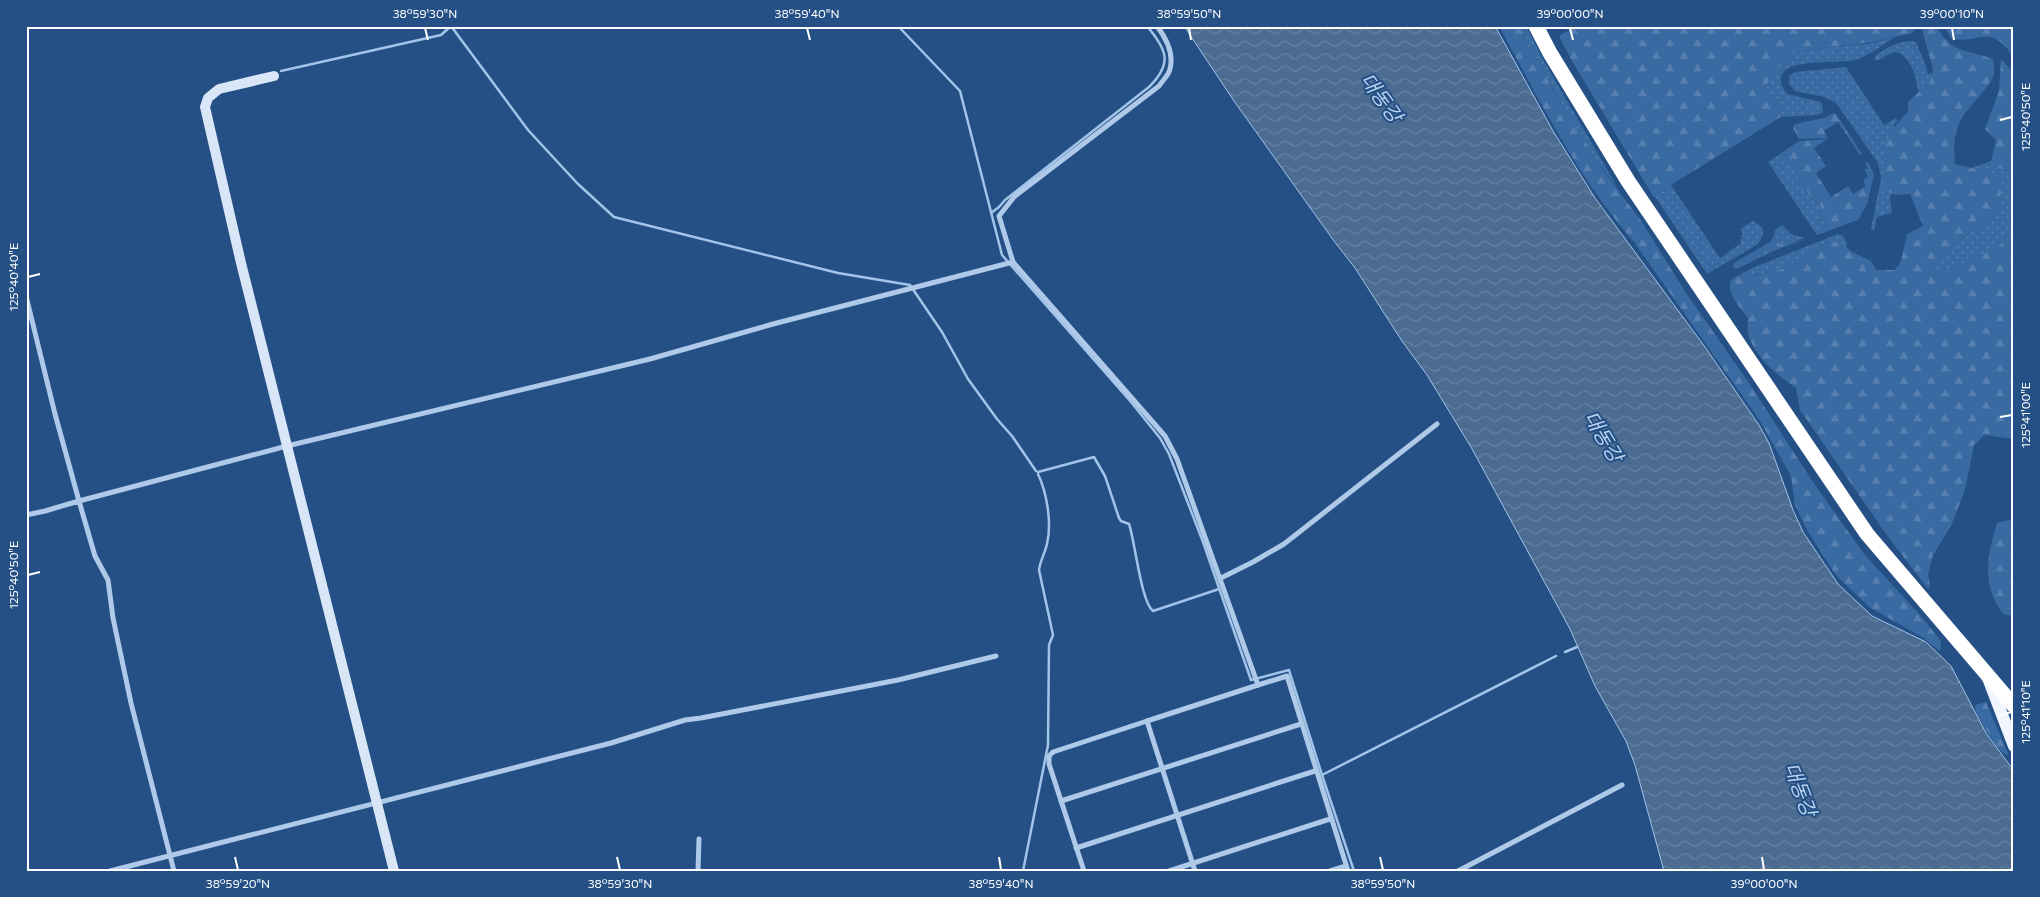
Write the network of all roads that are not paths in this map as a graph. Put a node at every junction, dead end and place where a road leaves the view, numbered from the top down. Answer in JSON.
{"nodes":[{"id":1,"x":1157,"y":26,"type":"edge"},
{"id":2,"x":1536,"y":26,"type":"edge"},
{"id":3,"x":274,"y":76,"type":"dead end"},
{"id":4,"x":1013,"y":262,"type":"junction"},
{"id":5,"x":26,"y":296,"type":"edge"},
{"id":6,"x":1437,"y":424,"type":"dead end"},
{"id":7,"x":287,"y":446,"type":"junction"},
{"id":8,"x":79,"y":501,"type":"junction"},
{"id":9,"x":26,"y":515,"type":"edge"},
{"id":10,"x":1220,"y":578,"type":"junction"},
{"id":11,"x":996,"y":656,"type":"dead end"},
{"id":12,"x":1987,"y":676,"type":"junction"},
{"id":13,"x":1258,"y":685,"type":"junction"},
{"id":14,"x":2014,"y":706,"type":"edge"},
{"id":15,"x":1148,"y":721,"type":"junction"},
{"id":16,"x":1301,"y":724,"type":"junction"},
{"id":17,"x":2014,"y":746,"type":"edge"},
{"id":18,"x":1163,"y":769,"type":"junction"},
{"id":19,"x":1315,"y":771,"type":"junction"},
{"id":20,"x":1622,"y":785,"type":"dead end"},
{"id":21,"x":1061,"y":801,"type":"junction"},
{"id":22,"x":377,"y":802,"type":"junction"},
{"id":23,"x":1179,"y":816,"type":"junction"},
{"id":24,"x":1330,"y":819,"type":"junction"},
{"id":25,"x":699,"y":839,"type":"dead end"},
{"id":26,"x":1076,"y":848,"type":"junction"},
{"id":27,"x":171,"y":856,"type":"junction"},
{"id":28,"x":1193,"y":863,"type":"junction"},
{"id":29,"x":1347,"y":868,"type":"edge"},
{"id":30,"x":110,"y":871,"type":"edge"},
{"id":31,"x":174,"y":871,"type":"edge"},
{"id":32,"x":394,"y":871,"type":"edge"},
{"id":33,"x":698,"y":871,"type":"edge"},
{"id":34,"x":1084,"y":871,"type":"edge"},
{"id":35,"x":1169,"y":871,"type":"edge"},
{"id":36,"x":1195,"y":871,"type":"edge"},
{"id":37,"x":1330,"y":871,"type":"edge"},
{"id":38,"x":1458,"y":871,"type":"edge"}],
"edges":[{"from":1,"to":4,"type":"street"},
{"from":2,"to":12,"type":"highway"},
{"from":3,"to":7,"type":"street"},
{"from":4,"to":7,"type":"street"},
{"from":4,"to":10,"type":"street"},
{"from":5,"to":8,"type":"street"},
{"from":6,"to":10,"type":"street"},
{"from":7,"to":8,"type":"street"},
{"from":7,"to":22,"type":"street"},
{"from":8,"to":9,"type":"street"},
{"from":8,"to":27,"type":"street"},
{"from":10,"to":13,"type":"street"},
{"from":11,"to":22,"type":"street"},
{"from":12,"to":14,"type":"highway"},
{"from":12,"to":17,"type":"main road"},
{"from":13,"to":15,"type":"street"},
{"from":13,"to":16,"type":"street"},
{"from":15,"to":18,"type":"street"},
{"from":15,"to":21,"type":"street"},
{"from":16,"to":18,"type":"street"},
{"from":16,"to":19,"type":"street"},
{"from":18,"to":21,"type":"street"},
{"from":18,"to":23,"type":"street"},
{"from":19,"to":23,"type":"street"},
{"from":19,"to":24,"type":"street"},
{"from":20,"to":38,"type":"street"},
{"from":21,"to":26,"type":"street"},
{"from":22,"to":27,"type":"street"},
{"from":22,"to":32,"type":"street"},
{"from":23,"to":26,"type":"street"},
{"from":23,"to":28,"type":"street"},
{"from":24,"to":28,"type":"street"},
{"from":24,"to":29,"type":"street"},
{"from":25,"to":33,"type":"street"},
{"from":26,"to":34,"type":"street"},
{"from":27,"to":30,"type":"street"},
{"from":27,"to":31,"type":"street"},
{"from":28,"to":35,"type":"street"},
{"from":28,"to":36,"type":"street"},
{"from":29,"to":37,"type":"street"}]}
